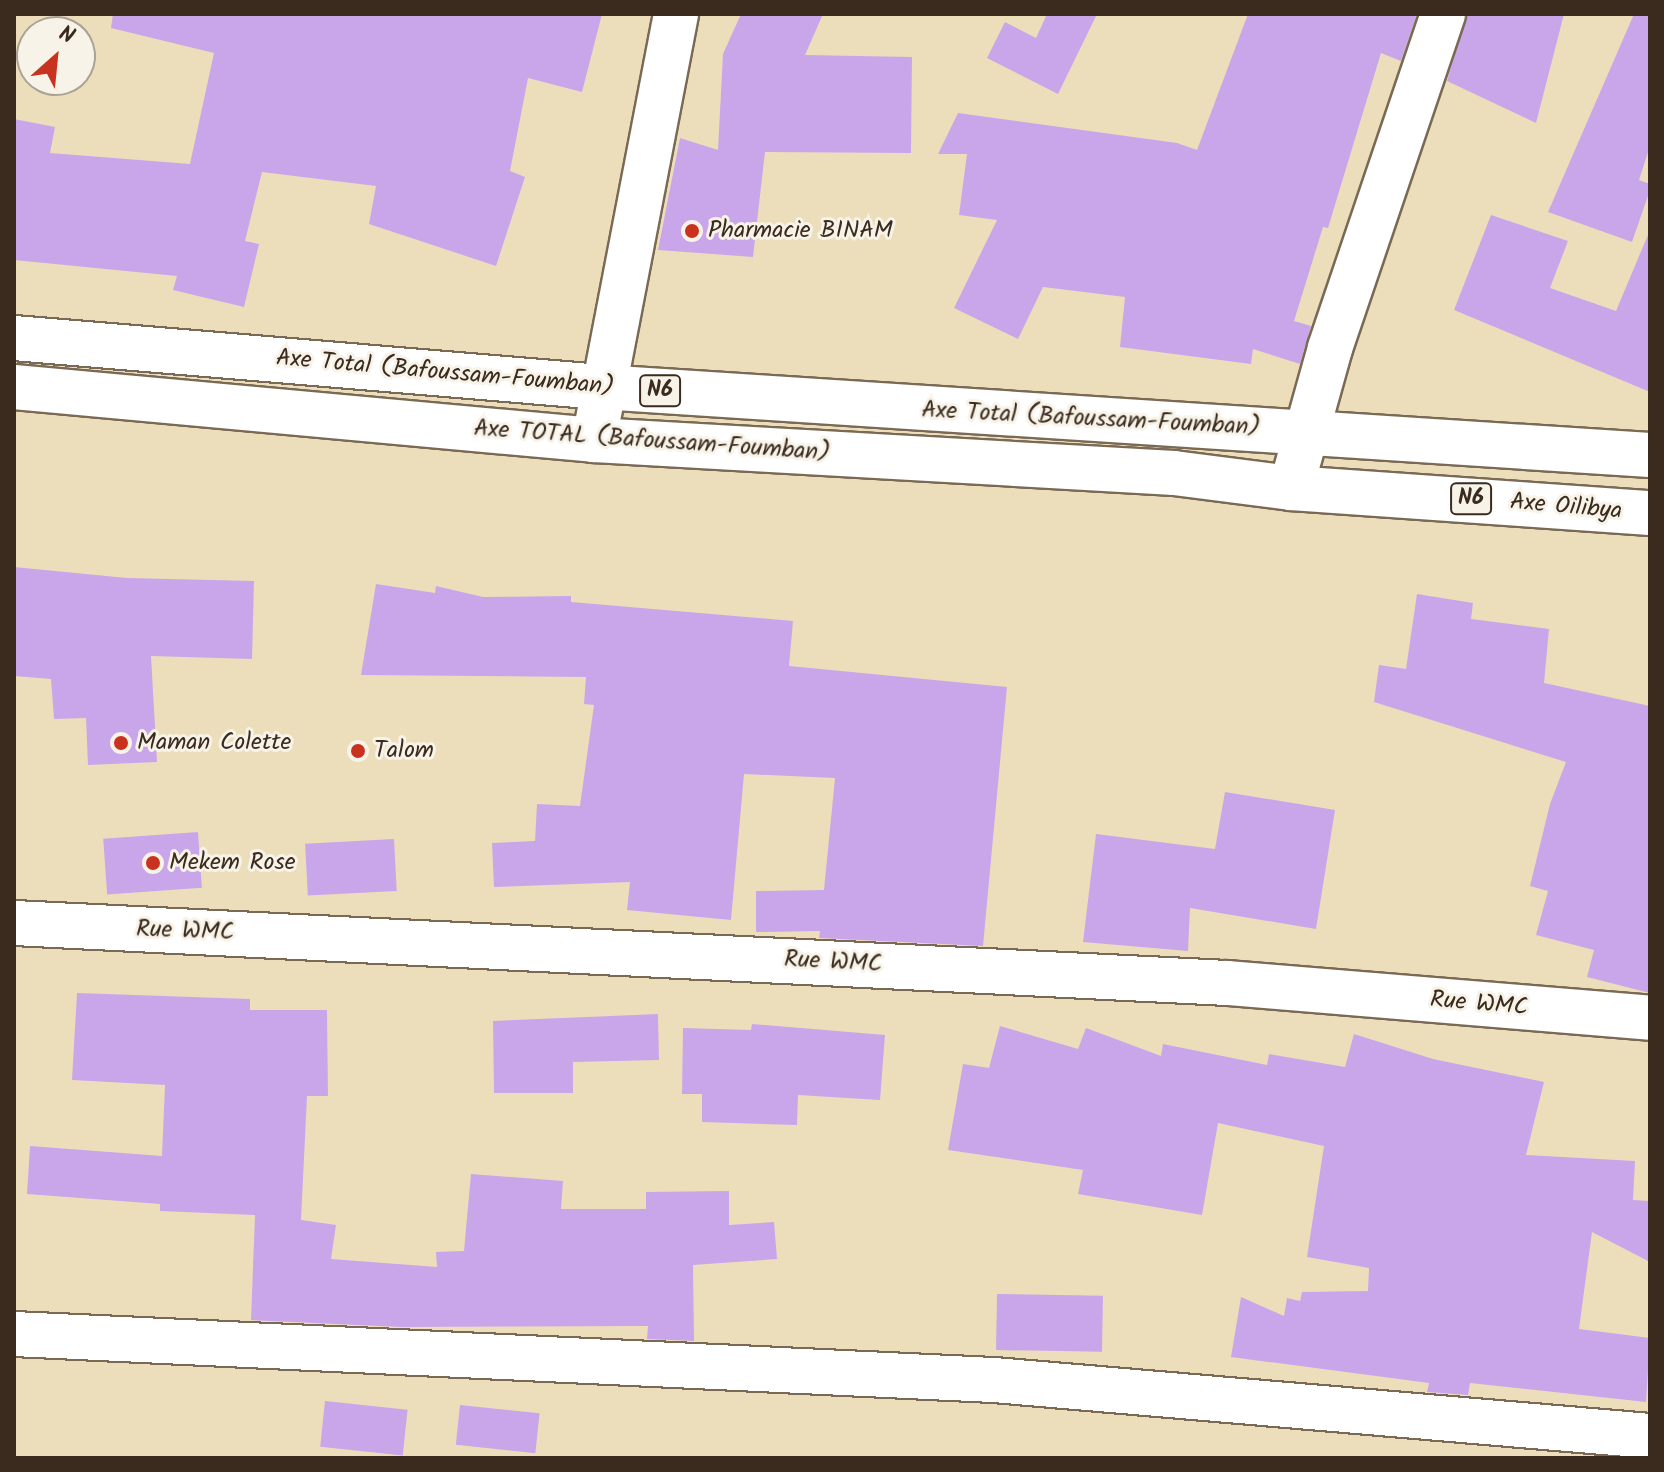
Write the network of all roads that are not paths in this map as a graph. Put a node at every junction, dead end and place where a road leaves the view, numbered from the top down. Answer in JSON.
{"nodes":[{"id":1,"x":676,"y":14,"type":"edge"},
{"id":2,"x":1443,"y":14,"type":"edge"},
{"id":3,"x":14,"y":338,"type":"edge"},
{"id":4,"x":303,"y":361,"type":"junction"},
{"id":5,"x":14,"y":387,"type":"edge"},
{"id":6,"x":601,"y":387,"type":"junction"},
{"id":7,"x":305,"y":411,"type":"junction"},
{"id":8,"x":1307,"y":432,"type":"junction"},
{"id":9,"x":594,"y":440,"type":"junction"},
{"id":10,"x":1650,"y":455,"type":"edge"},
{"id":11,"x":1291,"y":488,"type":"junction"},
{"id":12,"x":1650,"y":513,"type":"edge"},
{"id":13,"x":14,"y":923,"type":"edge"},
{"id":14,"x":1650,"y":1018,"type":"edge"},
{"id":15,"x":14,"y":1334,"type":"edge"},
{"id":16,"x":1650,"y":1436,"type":"edge"}],
"edges":[{"from":1,"to":6,"type":"main road"},
{"from":2,"to":8,"type":"main road"},
{"from":3,"to":4,"type":"main road","name":"Axe Total (Bafoussam-Foumban)","number":"N6"},
{"from":4,"to":6,"type":"main road","name":"Axe Total (Bafoussam-Foumban)","number":"N6"},
{"from":4,"to":7,"type":"main road"},
{"from":5,"to":7,"type":"main road","name":"Axe TOTAL (Bafoussam-Foumban)","number":"N6"},
{"from":6,"to":8,"type":"main road","name":"Axe Total (Bafoussam-Foumban)","number":"N6"},
{"from":6,"to":9,"type":"main road"},
{"from":7,"to":9,"type":"main road","name":"Axe TOTAL (Bafoussam-Foumban)","number":"N6"},
{"from":8,"to":10,"type":"main road","number":"N6"},
{"from":8,"to":11,"type":"main road"},
{"from":9,"to":11,"type":"main road","name":"Axe TOTAL (Bafoussam-Foumban)","number":"N6"},
{"from":11,"to":12,"type":"main road","name":"Axe Oilibya","number":"N6"},
{"from":13,"to":14,"type":"main road","name":"Rue WMC"},
{"from":15,"to":16,"type":"main road"}]}
